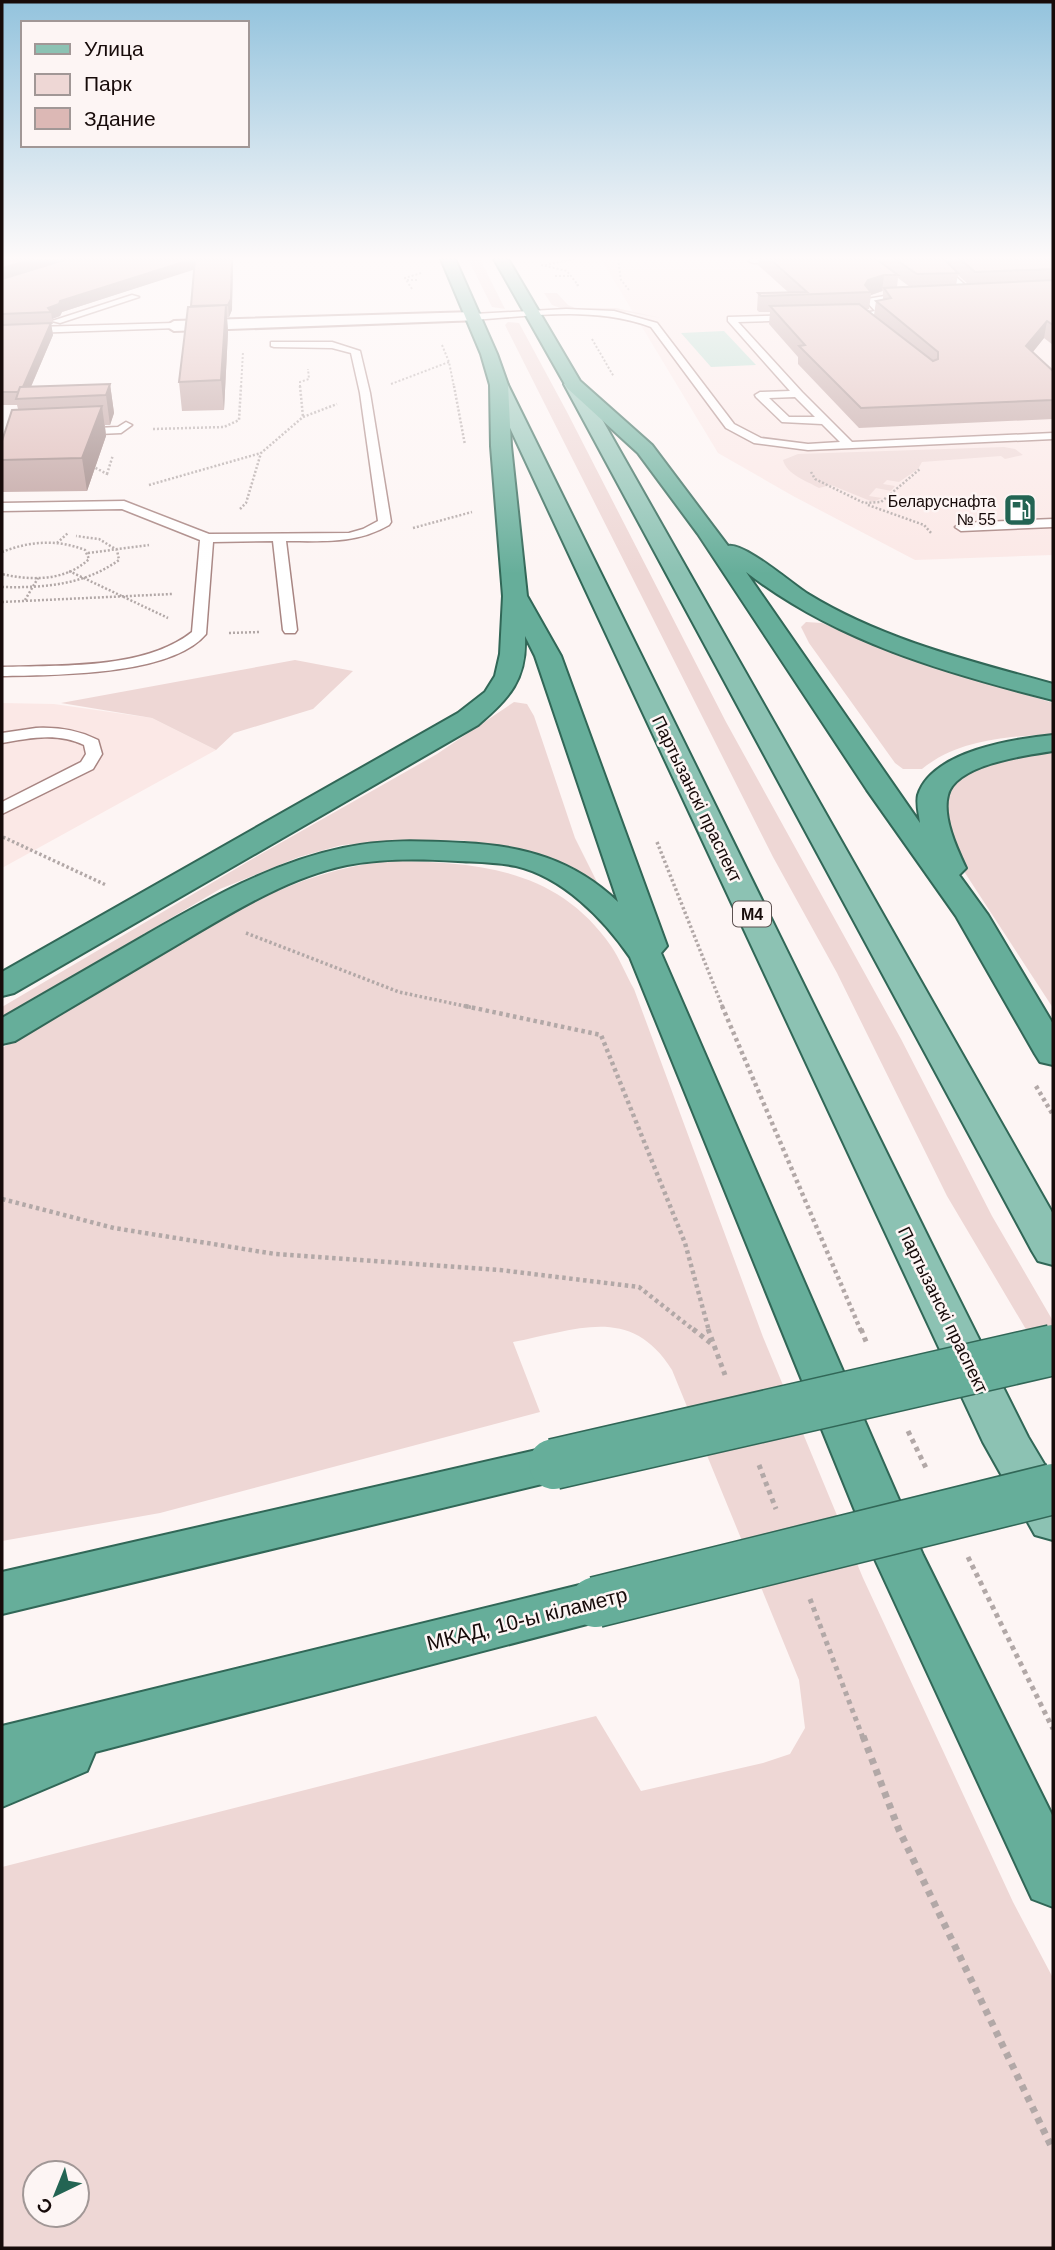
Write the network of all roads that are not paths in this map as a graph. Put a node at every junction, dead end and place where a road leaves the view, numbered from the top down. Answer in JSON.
{"nodes":[{"id":1,"x":358,"y":364,"type":"edge"},
{"id":2,"x":491,"y":364,"type":"edge"},
{"id":3,"x":562,"y":364,"type":"edge"},
{"id":4,"x":683,"y":364,"type":"edge"},
{"id":5,"x":771,"y":364,"type":"edge"},
{"id":6,"x":573,"y":384,"type":"junction"},
{"id":7,"x":499,"y":385,"type":"junction"},
{"id":8,"x":798,"y":394,"type":"junction"},
{"id":9,"x":825,"y":421,"type":"junction"},
{"id":10,"x":123,"y":428,"type":"road end"},
{"id":11,"x":68,"y":432,"type":"edge"},
{"id":12,"x":1053,"y":436,"type":"edge"},
{"id":13,"x":849,"y":445,"type":"junction"},
{"id":14,"x":2,"y":507,"type":"edge"},
{"id":15,"x":1053,"y":523,"type":"edge"},
{"id":16,"x":961,"y":527,"type":"dead end"},
{"id":17,"x":707,"y":531,"type":"junction"},
{"id":18,"x":207,"y":538,"type":"junction"},
{"id":19,"x":279,"y":538,"type":"junction"},
{"id":20,"x":515,"y":596,"type":"junction"},
{"id":21,"x":290,"y":630,"type":"road end"},
{"id":22,"x":2,"y":673,"type":"edge"},
{"id":23,"x":1053,"y":692,"type":"edge"},
{"id":24,"x":2,"y":738,"type":"edge"},
{"id":25,"x":1053,"y":743,"type":"edge"},
{"id":26,"x":2,"y":809,"type":"edge"},
{"id":27,"x":972,"y":915,"type":"junction"},
{"id":28,"x":2,"y":986,"type":"edge"},
{"id":29,"x":2,"y":1033,"type":"edge"},
{"id":30,"x":1053,"y":1054,"type":"edge"},
{"id":31,"x":706,"y":1094,"type":"junction"},
{"id":32,"x":1053,"y":1251,"type":"edge"},
{"id":33,"x":1053,"y":1350,"type":"edge"},
{"id":34,"x":538,"y":1466,"type":"junction"},
{"id":35,"x":1053,"y":1489,"type":"edge"},
{"id":36,"x":1053,"y":1521,"type":"edge"},
{"id":37,"x":2,"y":1567,"type":"edge"},
{"id":38,"x":2,"y":1593,"type":"edge"},
{"id":39,"x":156,"y":1713,"type":"junction"},
{"id":40,"x":2,"y":1751,"type":"edge"},
{"id":41,"x":2,"y":1782,"type":"edge"},
{"id":42,"x":1053,"y":1879,"type":"edge"}],
"edges":[{"from":1,"to":19,"type":"lane"},
{"from":2,"to":7,"type":"highway","name":"Партызанскі праспект","number":"М4"},
{"from":3,"to":6,"type":"highway"},
{"from":4,"to":13,"type":"lane"},
{"from":5,"to":8,"type":"lane"},
{"from":6,"to":17,"type":"highway"},
{"from":6,"to":32,"type":"main road"},
{"from":7,"to":20,"type":"highway"},
{"from":7,"to":36,"type":"main road","name":"Партызанскі праспект","number":"М4"},
{"from":8,"to":9,"type":"lane"},
{"from":8,"to":9,"type":"lane"},
{"from":9,"to":13,"type":"lane"},
{"from":10,"to":11,"type":"lane"},
{"from":12,"to":13,"type":"lane"},
{"from":14,"to":18,"type":"lane"},
{"from":15,"to":16,"type":"lane"},
{"from":17,"to":23,"type":"highway"},
{"from":17,"to":27,"type":"highway"},
{"from":18,"to":19,"type":"lane"},
{"from":18,"to":22,"type":"lane"},
{"from":19,"to":21,"type":"lane"},
{"from":20,"to":28,"type":"highway"},
{"from":20,"to":31,"type":"highway"},
{"from":24,"to":26,"type":"lane"},
{"from":25,"to":27,"type":"highway"},
{"from":27,"to":30,"type":"highway"},
{"from":29,"to":31,"type":"highway"},
{"from":31,"to":42,"type":"highway"},
{"from":33,"to":34,"type":"highway","bridge":true},
{"from":34,"to":37,"type":"highway"},
{"from":34,"to":38,"type":"highway"},
{"from":35,"to":39,"type":"highway","name":"МКАД, 10-ы кіламетр","bridge":true},
{"from":39,"to":40,"type":"highway","name":"МКАД, 10-ы кіламетр"},
{"from":39,"to":41,"type":"highway"}]}
